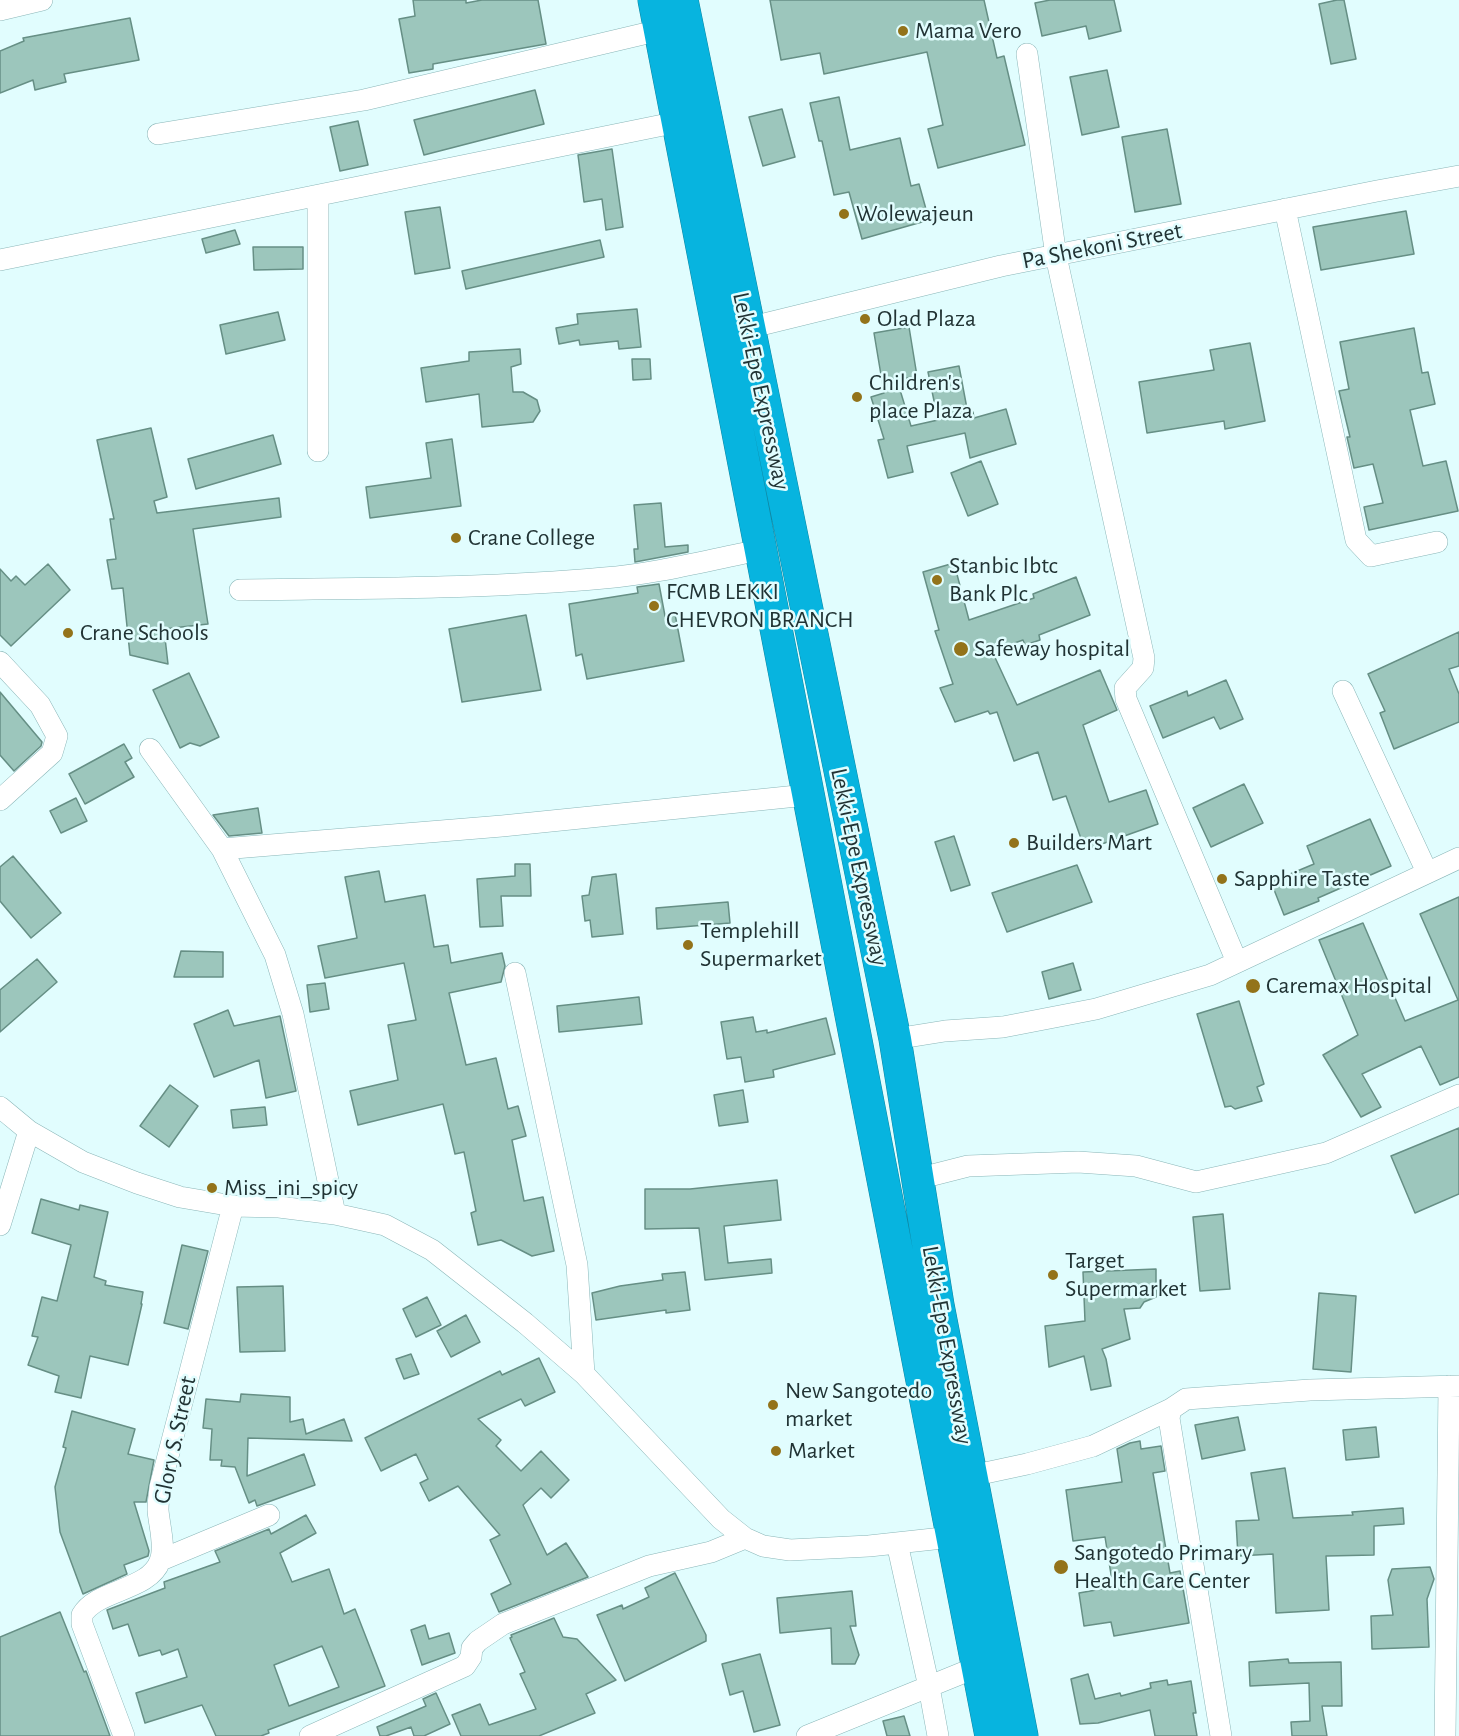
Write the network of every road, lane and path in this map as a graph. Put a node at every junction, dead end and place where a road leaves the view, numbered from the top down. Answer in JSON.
{"nodes":[{"id":1,"x":42,"y":0,"type":"edge"},
{"id":2,"x":654,"y":0,"type":"edge"},
{"id":3,"x":682,"y":0,"type":"edge"},
{"id":4,"x":0,"y":10,"type":"edge"},
{"id":5,"x":660,"y":30,"type":"junction"},
{"id":6,"x":1027,"y":54,"type":"dead end"},
{"id":7,"x":678,"y":122,"type":"junction"},
{"id":8,"x":158,"y":134,"type":"dead end"},
{"id":9,"x":1459,"y":176,"type":"edge"},
{"id":10,"x":318,"y":196,"type":"junction"},
{"id":11,"x":1284,"y":209,"type":"junction"},
{"id":12,"x":1056,"y":256,"type":"junction"},
{"id":13,"x":0,"y":260,"type":"edge"},
{"id":14,"x":748,"y":328,"type":"junction"},
{"id":15,"x":318,"y":451,"type":"dead end"},
{"id":16,"x":1437,"y":542,"type":"dead end"},
{"id":17,"x":760,"y":550,"type":"junction"},
{"id":18,"x":240,"y":590,"type":"dead end"},
{"id":19,"x":0,"y":662,"type":"edge"},
{"id":20,"x":1343,"y":691,"type":"dead end"},
{"id":21,"x":150,"y":749,"type":"dead end"},
{"id":22,"x":807,"y":795,"type":"junction"},
{"id":23,"x":0,"y":800,"type":"edge"},
{"id":24,"x":222,"y":849,"type":"junction"},
{"id":25,"x":1459,"y":858,"type":"edge"},
{"id":26,"x":1427,"y":872,"type":"junction"},
{"id":27,"x":1237,"y":962,"type":"junction"},
{"id":28,"x":515,"y":973,"type":"dead end"},
{"id":29,"x":895,"y":1040,"type":"junction"},
{"id":30,"x":1459,"y":1095,"type":"edge"},
{"id":31,"x":0,"y":1107,"type":"edge"},
{"id":32,"x":28,"y":1131,"type":"junction"},
{"id":33,"x":917,"y":1179,"type":"junction"},
{"id":34,"x":233,"y":1206,"type":"junction"},
{"id":35,"x":335,"y":1214,"type":"junction"},
{"id":36,"x":0,"y":1225,"type":"edge"},
{"id":37,"x":584,"y":1374,"type":"junction"},
{"id":38,"x":1454,"y":1386,"type":"edge"},
{"id":39,"x":1171,"y":1409,"type":"junction"},
{"id":40,"x":971,"y":1476,"type":"junction"},
{"id":41,"x":269,"y":1515,"type":"dead end"},
{"id":42,"x":745,"y":1538,"type":"junction"},
{"id":43,"x":952,"y":1538,"type":"junction"},
{"id":44,"x":897,"y":1543,"type":"junction"},
{"id":45,"x":161,"y":1560,"type":"junction"},
{"id":46,"x":977,"y":1667,"type":"junction"},
{"id":47,"x":929,"y":1687,"type":"junction"},
{"id":48,"x":124,"y":1736,"type":"edge"},
{"id":49,"x":310,"y":1736,"type":"edge"},
{"id":50,"x":807,"y":1736,"type":"edge"},
{"id":51,"x":938,"y":1736,"type":"edge"},
{"id":52,"x":991,"y":1736,"type":"edge"},
{"id":53,"x":1022,"y":1736,"type":"edge"},
{"id":54,"x":1221,"y":1736,"type":"edge"},
{"id":55,"x":1445,"y":1736,"type":"edge"}],
"edges":[{"from":1,"to":4,"type":"street"},
{"from":2,"to":5,"type":"highway","name":"Lekki-Epe Expressway"},
{"from":3,"to":14,"type":"highway","name":"Lekki-Epe Expressway"},
{"from":5,"to":7,"type":"highway","name":"Lekki-Epe Expressway"},
{"from":5,"to":8,"type":"street"},
{"from":6,"to":12,"type":"street"},
{"from":7,"to":10,"type":"street"},
{"from":7,"to":17,"type":"highway","name":"Lekki-Epe Expressway"},
{"from":9,"to":11,"type":"street","name":"Pa Shekoni Street"},
{"from":10,"to":13,"type":"street"},
{"from":10,"to":15,"type":"street"},
{"from":11,"to":12,"type":"street","name":"Pa Shekoni Street"},
{"from":11,"to":16,"type":"street"},
{"from":12,"to":14,"type":"street","name":"Pa Shekoni Street"},
{"from":12,"to":27,"type":"street"},
{"from":14,"to":29,"type":"highway","name":"Lekki-Epe Expressway"},
{"from":17,"to":18,"type":"street"},
{"from":17,"to":22,"type":"highway","name":"Lekki-Epe Expressway"},
{"from":19,"to":23,"type":"street"},
{"from":20,"to":26,"type":"street"},
{"from":21,"to":24,"type":"street"},
{"from":22,"to":24,"type":"street"},
{"from":22,"to":43,"type":"highway","name":"Lekki-Epe Expressway"},
{"from":24,"to":35,"type":"street"},
{"from":25,"to":26,"type":"street"},
{"from":26,"to":27,"type":"street"},
{"from":27,"to":29,"type":"street"},
{"from":28,"to":37,"type":"street"},
{"from":29,"to":33,"type":"highway","name":"Lekki-Epe Expressway"},
{"from":30,"to":33,"type":"street"},
{"from":31,"to":32,"type":"street"},
{"from":32,"to":34,"type":"street"},
{"from":32,"to":36,"type":"street"},
{"from":33,"to":40,"type":"highway","name":"Lekki-Epe Expressway"},
{"from":34,"to":35,"type":"street"},
{"from":34,"to":45,"type":"street","name":"Glory S. Street"},
{"from":35,"to":37,"type":"street"},
{"from":37,"to":42,"type":"street"},
{"from":38,"to":39,"type":"street"},
{"from":38,"to":55,"type":"street"},
{"from":39,"to":40,"type":"street"},
{"from":39,"to":54,"type":"street"},
{"from":40,"to":53,"type":"highway","name":"Lekki-Epe Expressway"},
{"from":41,"to":45,"type":"street"},
{"from":42,"to":44,"type":"street"},
{"from":42,"to":49,"type":"street"},
{"from":43,"to":44,"type":"street"},
{"from":43,"to":46,"type":"highway","name":"Lekki-Epe Expressway"},
{"from":44,"to":47,"type":"street"},
{"from":45,"to":48,"type":"street"},
{"from":46,"to":47,"type":"street"},
{"from":46,"to":52,"type":"highway","name":"Lekki-Epe Expressway"},
{"from":47,"to":50,"type":"street"},
{"from":47,"to":51,"type":"street"}]}
